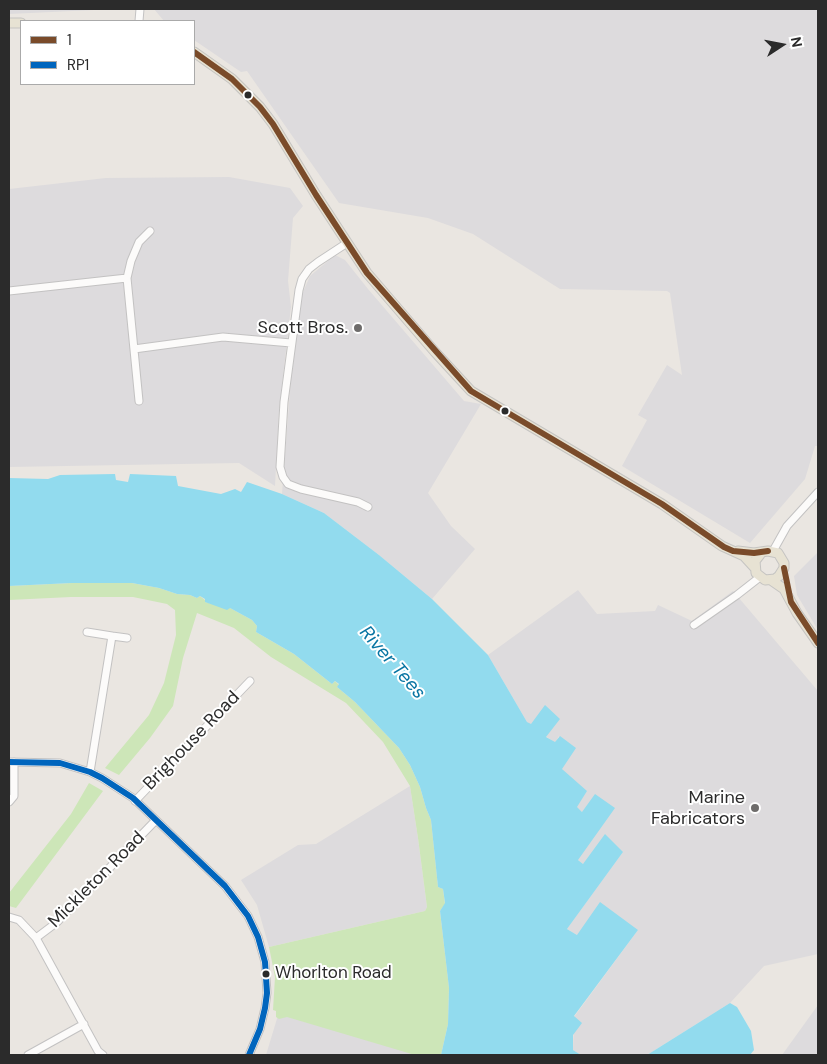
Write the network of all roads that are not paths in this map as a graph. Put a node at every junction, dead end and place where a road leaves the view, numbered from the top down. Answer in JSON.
{"nodes":[{"id":1,"x":195,"y":53,"type":"edge"},
{"id":2,"x":150,"y":231,"type":"dead end"},
{"id":3,"x":347,"y":243,"type":"junction"},
{"id":4,"x":127,"y":278,"type":"junction"},
{"id":5,"x":9,"y":291,"type":"edge"},
{"id":6,"x":291,"y":343,"type":"junction"},
{"id":7,"x":134,"y":349,"type":"junction"},
{"id":8,"x":138,"y":401,"type":"dead end"},
{"id":9,"x":818,"y":492,"type":"edge"},
{"id":10,"x":368,"y":507,"type":"dead end"},
{"id":11,"x":733,"y":550,"type":"junction"},
{"id":12,"x":773,"y":551,"type":"junction"},
{"id":13,"x":762,"y":552,"type":"junction"},
{"id":14,"x":754,"y":568,"type":"junction"},
{"id":15,"x":784,"y":568,"type":"junction"},
{"id":16,"x":760,"y":577,"type":"junction"},
{"id":17,"x":771,"y":580,"type":"junction"},
{"id":18,"x":788,"y":597,"type":"junction"},
{"id":19,"x":694,"y":624,"type":"dead end"},
{"id":20,"x":87,"y":632,"type":"dead end"},
{"id":21,"x":112,"y":636,"type":"junction"},
{"id":22,"x":127,"y":638,"type":"dead end"},
{"id":23,"x":818,"y":643,"type":"edge"},
{"id":24,"x":250,"y":681,"type":"dead end"},
{"id":25,"x":12,"y":762,"type":"edge"},
{"id":26,"x":90,"y":772,"type":"junction"},
{"id":27,"x":135,"y":800,"type":"junction"},
{"id":28,"x":9,"y":802,"type":"edge"},
{"id":29,"x":156,"y":820,"type":"junction"},
{"id":30,"x":9,"y":917,"type":"edge"},
{"id":31,"x":36,"y":938,"type":"junction"},
{"id":32,"x":84,"y":1024,"type":"junction"},
{"id":33,"x":28,"y":1055,"type":"edge"},
{"id":34,"x":103,"y":1055,"type":"edge"},
{"id":35,"x":249,"y":1055,"type":"edge"}],
"edges":[{"from":1,"to":3,"type":"main road"},
{"from":2,"to":4,"type":"street"},
{"from":3,"to":6,"type":"street"},
{"from":3,"to":11,"type":"main road"},
{"from":4,"to":5,"type":"street"},
{"from":4,"to":7,"type":"street"},
{"from":6,"to":7,"type":"street"},
{"from":6,"to":10,"type":"street"},
{"from":7,"to":8,"type":"street"},
{"from":9,"to":12,"type":"street"},
{"from":11,"to":13,"type":"main road"},
{"from":11,"to":14,"type":"main road"},
{"from":12,"to":13,"type":"main road"},
{"from":12,"to":15,"type":"main road"},
{"from":13,"to":14,"type":"main road"},
{"from":14,"to":16,"type":"main road"},
{"from":15,"to":17,"type":"main road"},
{"from":15,"to":18,"type":"main road"},
{"from":16,"to":17,"type":"main road"},
{"from":16,"to":19,"type":"street"},
{"from":17,"to":18,"type":"main road"},
{"from":18,"to":23,"type":"main road"},
{"from":20,"to":21,"type":"street"},
{"from":21,"to":22,"type":"street"},
{"from":21,"to":26,"type":"street"},
{"from":24,"to":27,"type":"street","name":"Brighouse Road"},
{"from":25,"to":26,"type":"street"},
{"from":25,"to":28,"type":"street"},
{"from":26,"to":27,"type":"street"},
{"from":27,"to":29,"type":"street"},
{"from":29,"to":31,"type":"street","name":"Mickleton Road"},
{"from":29,"to":35,"type":"street"},
{"from":30,"to":31,"type":"street"},
{"from":31,"to":32,"type":"street"},
{"from":32,"to":33,"type":"street"},
{"from":32,"to":34,"type":"street"}]}
